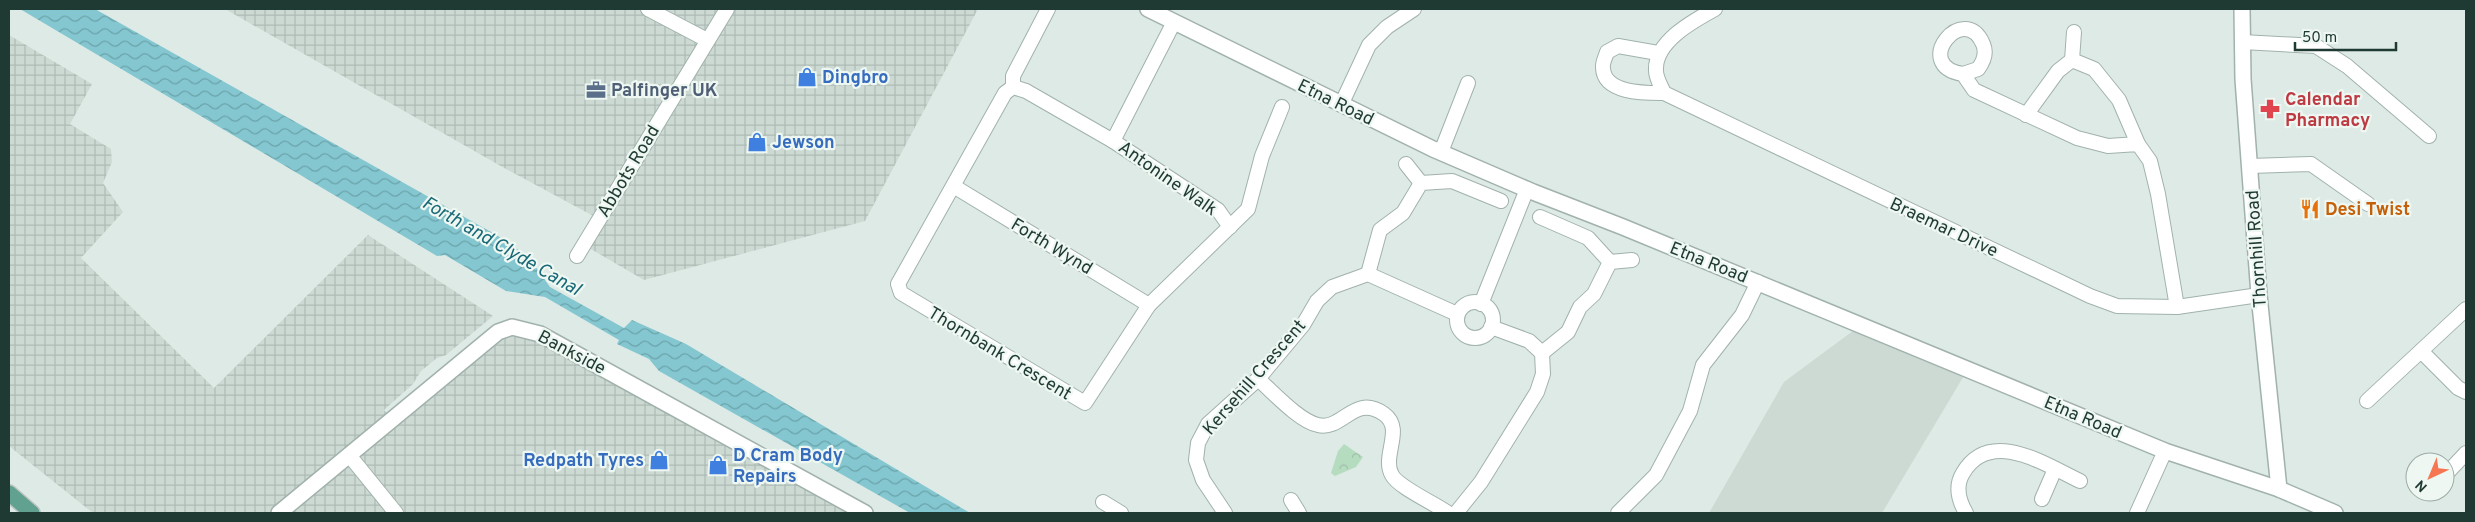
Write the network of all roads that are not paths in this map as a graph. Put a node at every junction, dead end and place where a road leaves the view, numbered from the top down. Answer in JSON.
{"nodes":[{"id":1,"x":648,"y":9,"type":"edge"},
{"id":2,"x":726,"y":9,"type":"edge"},
{"id":3,"x":1048,"y":9,"type":"edge"},
{"id":4,"x":1148,"y":9,"type":"edge"},
{"id":5,"x":1414,"y":9,"type":"edge"},
{"id":6,"x":1715,"y":9,"type":"edge"},
{"id":7,"x":2242,"y":9,"type":"edge"},
{"id":8,"x":1174,"y":22,"type":"junction"},
{"id":9,"x":2074,"y":32,"type":"dead end"},
{"id":10,"x":706,"y":40,"type":"junction"},
{"id":11,"x":2242,"y":42,"type":"junction"},
{"id":12,"x":1658,"y":53,"type":"junction"},
{"id":13,"x":2072,"y":60,"type":"junction"},
{"id":14,"x":1963,"y":74,"type":"dead end"},
{"id":15,"x":1468,"y":83,"type":"dead end"},
{"id":16,"x":1013,"y":87,"type":"junction"},
{"id":17,"x":1664,"y":93,"type":"junction"},
{"id":18,"x":1341,"y":105,"type":"junction"},
{"id":19,"x":1282,"y":107,"type":"dead end"},
{"id":20,"x":2026,"y":115,"type":"junction"},
{"id":21,"x":2429,"y":136,"type":"dead end"},
{"id":22,"x":1113,"y":141,"type":"junction"},
{"id":23,"x":2138,"y":144,"type":"junction"},
{"id":24,"x":1441,"y":152,"type":"junction"},
{"id":25,"x":1406,"y":164,"type":"dead end"},
{"id":26,"x":2250,"y":166,"type":"junction"},
{"id":27,"x":1421,"y":183,"type":"junction"},
{"id":28,"x":955,"y":187,"type":"junction"},
{"id":29,"x":1527,"y":189,"type":"junction"},
{"id":30,"x":1501,"y":201,"type":"dead end"},
{"id":31,"x":2368,"y":204,"type":"dead end"},
{"id":32,"x":1540,"y":217,"type":"dead end"},
{"id":33,"x":1230,"y":227,"type":"junction"},
{"id":34,"x":577,"y":256,"type":"dead end"},
{"id":35,"x":1632,"y":260,"type":"dead end"},
{"id":36,"x":1610,"y":262,"type":"junction"},
{"id":37,"x":1368,"y":274,"type":"junction"},
{"id":38,"x":1758,"y":282,"type":"junction"},
{"id":39,"x":2259,"y":295,"type":"junction"},
{"id":40,"x":1481,"y":304,"type":"junction"},
{"id":41,"x":1149,"y":305,"type":"junction"},
{"id":42,"x":2177,"y":307,"type":"junction"},
{"id":43,"x":2466,"y":309,"type":"edge"},
{"id":44,"x":1458,"y":314,"type":"junction"},
{"id":45,"x":1491,"y":327,"type":"junction"},
{"id":46,"x":2421,"y":351,"type":"junction"},
{"id":47,"x":1542,"y":353,"type":"junction"},
{"id":48,"x":1258,"y":378,"type":"junction"},
{"id":49,"x":2466,"y":392,"type":"edge"},
{"id":50,"x":2367,"y":401,"type":"dead end"},
{"id":51,"x":2165,"y":451,"type":"junction"},
{"id":52,"x":2466,"y":453,"type":"edge"},
{"id":53,"x":349,"y":455,"type":"junction"},
{"id":54,"x":2455,"y":465,"type":"edge"},
{"id":55,"x":2055,"y":469,"type":"junction"},
{"id":56,"x":2080,"y":481,"type":"dead end"},
{"id":57,"x":2280,"y":489,"type":"junction"},
{"id":58,"x":9,"y":493,"type":"edge"},
{"id":59,"x":2042,"y":499,"type":"dead end"},
{"id":60,"x":1292,"y":500,"type":"dead end"},
{"id":61,"x":1103,"y":502,"type":"dead end"},
{"id":62,"x":32,"y":513,"type":"edge"},
{"id":63,"x":280,"y":513,"type":"edge"},
{"id":64,"x":396,"y":513,"type":"edge"},
{"id":65,"x":865,"y":513,"type":"edge"},
{"id":66,"x":1121,"y":513,"type":"edge"},
{"id":67,"x":1225,"y":513,"type":"edge"},
{"id":68,"x":1299,"y":513,"type":"edge"},
{"id":69,"x":1448,"y":513,"type":"edge"},
{"id":70,"x":1456,"y":513,"type":"edge"},
{"id":71,"x":1618,"y":513,"type":"edge"},
{"id":72,"x":1966,"y":513,"type":"edge"},
{"id":73,"x":2137,"y":513,"type":"edge"},
{"id":74,"x":2335,"y":513,"type":"edge"}],
"edges":[{"from":1,"to":10,"type":"street"},
{"from":2,"to":10,"type":"street","name":"Abbots Road"},
{"from":3,"to":16,"type":"street"},
{"from":4,"to":8,"type":"street","name":"Etna Road"},
{"from":5,"to":18,"type":"street"},
{"from":6,"to":12,"type":"street"},
{"from":7,"to":11,"type":"street","name":"Thornhill Road"},
{"from":8,"to":18,"type":"street","name":"Etna Road"},
{"from":8,"to":22,"type":"street","name":"Antonine Walk"},
{"from":9,"to":13,"type":"street"},
{"from":10,"to":34,"type":"street","name":"Abbots Road"},
{"from":11,"to":21,"type":"street"},
{"from":11,"to":26,"type":"street","name":"Thornhill Road"},
{"from":12,"to":17,"type":"street"},
{"from":12,"to":17,"type":"street"},
{"from":13,"to":20,"type":"street"},
{"from":13,"to":23,"type":"street"},
{"from":14,"to":20,"type":"street"},
{"from":15,"to":24,"type":"street"},
{"from":16,"to":22,"type":"street"},
{"from":16,"to":28,"type":"street"},
{"from":17,"to":42,"type":"street","name":"Braemar Drive"},
{"from":18,"to":24,"type":"street","name":"Etna Road"},
{"from":19,"to":33,"type":"street"},
{"from":20,"to":23,"type":"street"},
{"from":22,"to":33,"type":"street","name":"Antonine Walk"},
{"from":23,"to":42,"type":"street"},
{"from":24,"to":29,"type":"street","name":"Etna Road"},
{"from":25,"to":27,"type":"street"},
{"from":26,"to":31,"type":"street"},
{"from":26,"to":39,"type":"street","name":"Thornhill Road"},
{"from":27,"to":30,"type":"street"},
{"from":27,"to":37,"type":"street"},
{"from":28,"to":41,"type":"street","name":"Forth Wynd"},
{"from":28,"to":41,"type":"street","name":"Thornbank Crescent"},
{"from":29,"to":38,"type":"street","name":"Etna Road"},
{"from":29,"to":40,"type":"street"},
{"from":32,"to":36,"type":"street"},
{"from":33,"to":41,"type":"street"},
{"from":35,"to":36,"type":"street"},
{"from":36,"to":47,"type":"street"},
{"from":37,"to":44,"type":"street"},
{"from":37,"to":48,"type":"street","name":"Kersehill Crescent"},
{"from":38,"to":51,"type":"street","name":"Etna Road"},
{"from":38,"to":71,"type":"street"},
{"from":39,"to":42,"type":"street","name":"Braemar Drive"},
{"from":39,"to":57,"type":"street","name":"Thornhill Road"},
{"from":40,"to":44,"type":"street"},
{"from":40,"to":45,"type":"street"},
{"from":43,"to":46,"type":"street"},
{"from":44,"to":45,"type":"street"},
{"from":45,"to":47,"type":"street"},
{"from":46,"to":49,"type":"street"},
{"from":46,"to":50,"type":"street"},
{"from":47,"to":70,"type":"street"},
{"from":48,"to":67,"type":"street","name":"Kersehill Crescent"},
{"from":48,"to":69,"type":"street"},
{"from":51,"to":57,"type":"street","name":"Etna Road"},
{"from":51,"to":73,"type":"street"},
{"from":52,"to":54,"type":"street"},
{"from":53,"to":63,"type":"street","name":"Bankside"},
{"from":53,"to":64,"type":"street"},
{"from":53,"to":65,"type":"street","name":"Bankside"},
{"from":55,"to":56,"type":"street"},
{"from":55,"to":59,"type":"street"},
{"from":55,"to":72,"type":"street"},
{"from":57,"to":74,"type":"street","name":"Etna Road"},
{"from":58,"to":62,"type":"main road"},
{"from":60,"to":68,"type":"street"},
{"from":61,"to":66,"type":"street"}]}
